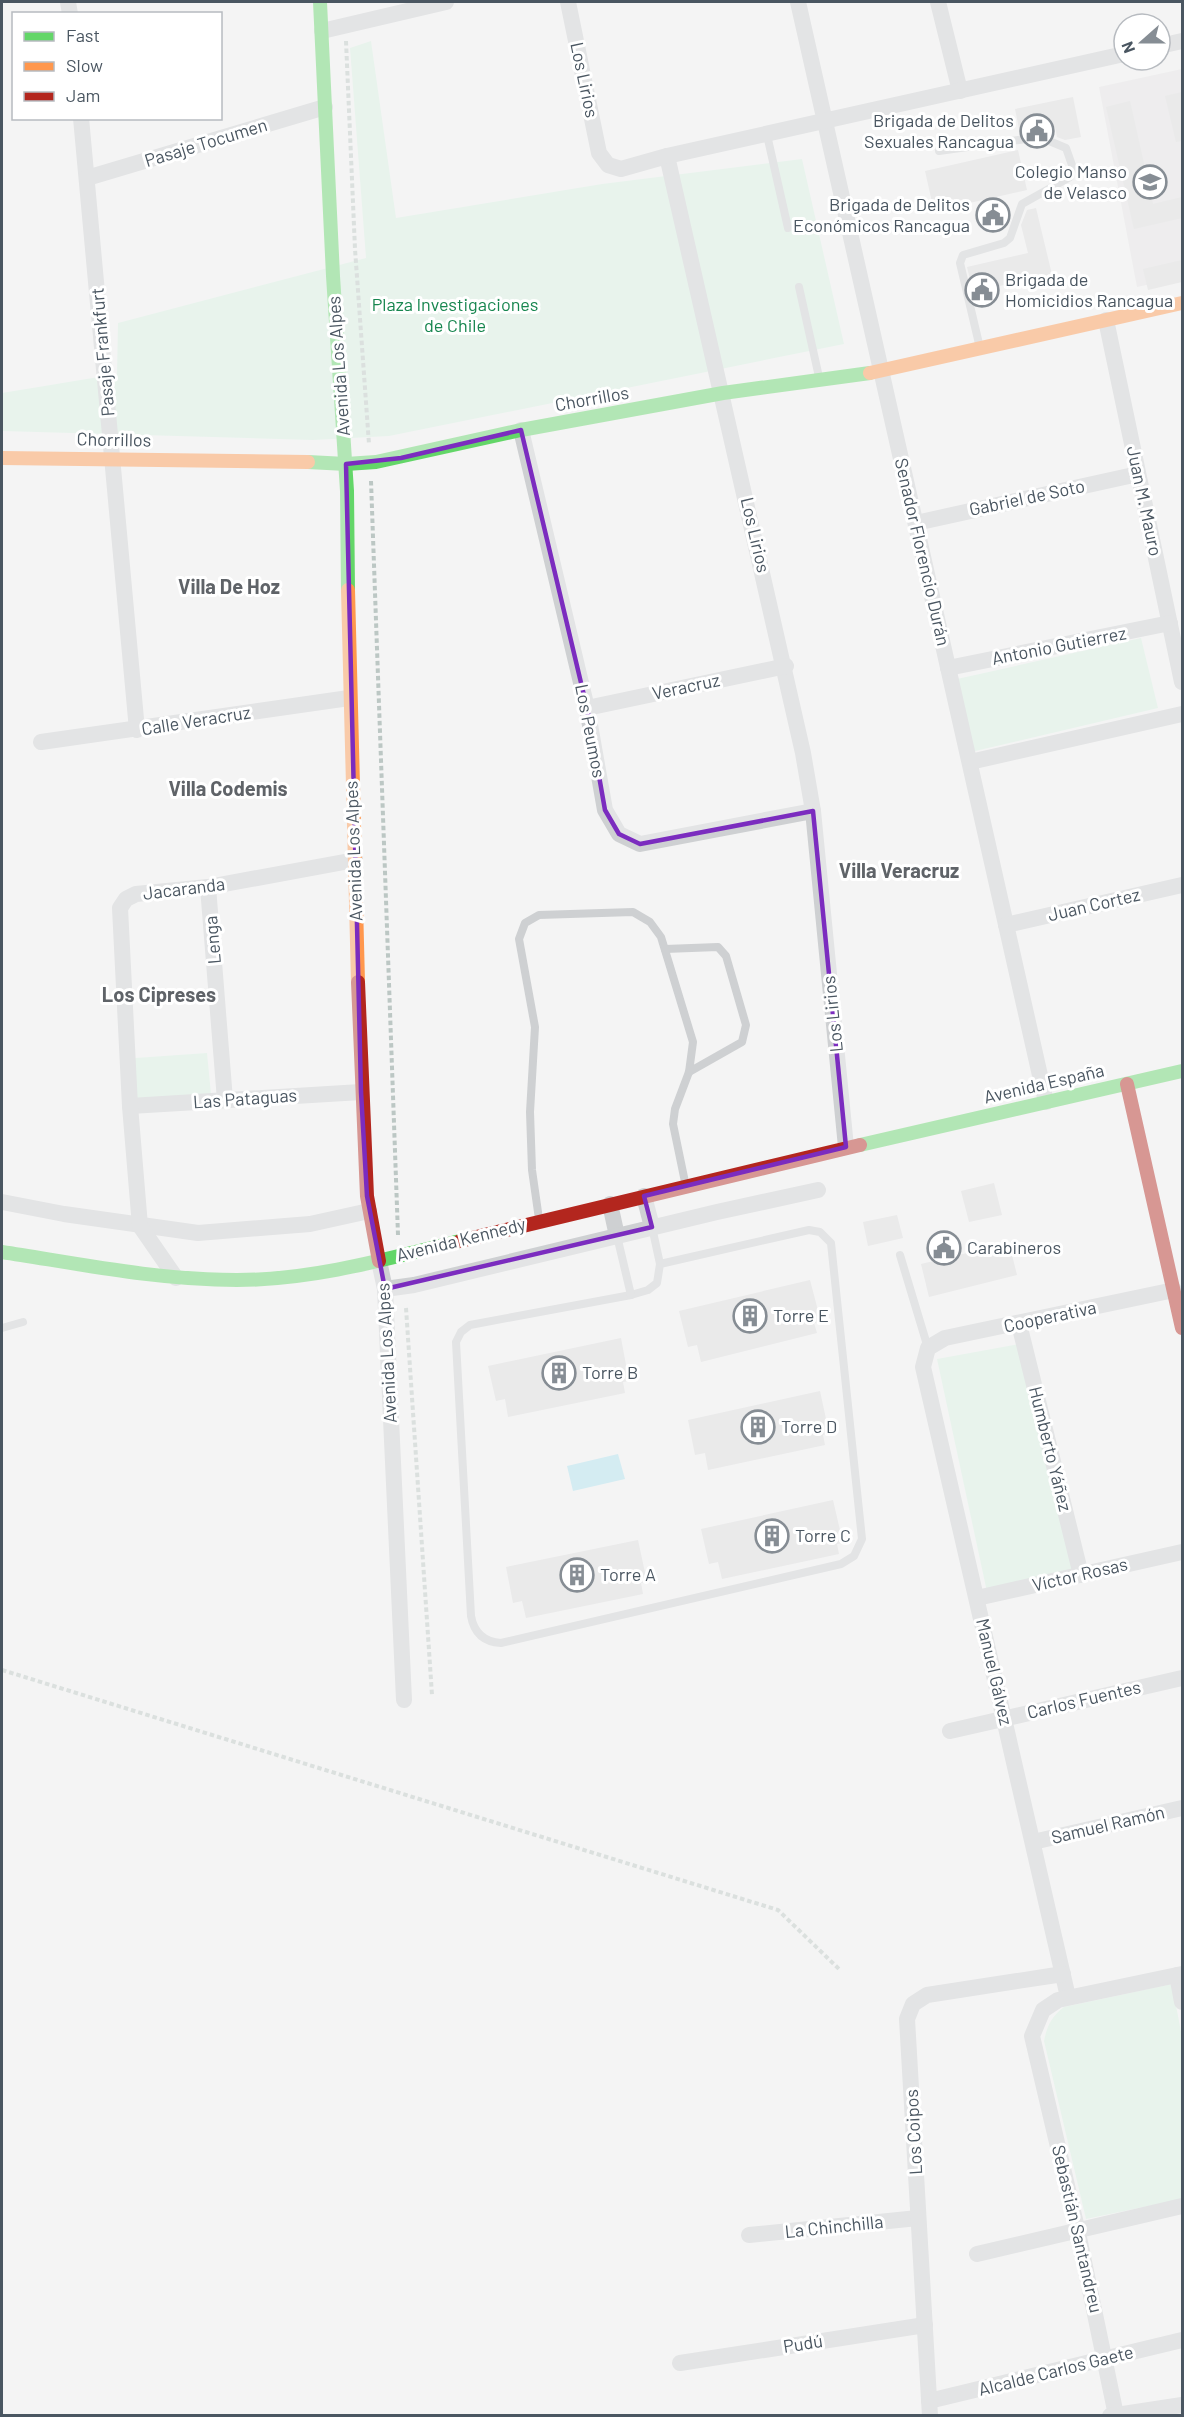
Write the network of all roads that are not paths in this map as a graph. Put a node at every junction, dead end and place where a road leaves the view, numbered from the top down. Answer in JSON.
{"nodes":[{"id":1,"x":320,"y":2,"type":"edge"},
{"id":2,"x":446,"y":2,"type":"edge"},
{"id":3,"x":568,"y":2,"type":"edge"},
{"id":4,"x":798,"y":2,"type":"edge"},
{"id":5,"x":938,"y":2,"type":"edge"},
{"id":6,"x":322,"y":31,"type":"junction"},
{"id":7,"x":1112,"y":57,"type":"edge"},
{"id":8,"x":960,"y":91,"type":"junction"},
{"id":9,"x":325,"y":107,"type":"junction"},
{"id":10,"x":81,"y":120,"type":"edge"},
{"id":11,"x":825,"y":121,"type":"junction"},
{"id":12,"x":767,"y":135,"type":"junction"},
{"id":13,"x":939,"y":151,"type":"dead end"},
{"id":14,"x":667,"y":156,"type":"junction"},
{"id":15,"x":87,"y":178,"type":"junction"},
{"id":16,"x":788,"y":228,"type":"dead end"},
{"id":17,"x":799,"y":287,"type":"dead end"},
{"id":18,"x":1182,"y":303,"type":"edge"},
{"id":19,"x":1106,"y":320,"type":"junction"},
{"id":20,"x":980,"y":348,"type":"junction"},
{"id":21,"x":882,"y":370,"type":"junction"},
{"id":22,"x":820,"y":380,"type":"junction"},
{"id":23,"x":723,"y":393,"type":"junction"},
{"id":24,"x":521,"y":430,"type":"junction"},
{"id":25,"x":2,"y":458,"type":"edge"},
{"id":26,"x":112,"y":458,"type":"junction"},
{"id":27,"x":346,"y":464,"type":"junction"},
{"id":28,"x":1138,"y":474,"type":"junction"},
{"id":29,"x":916,"y":523,"type":"junction"},
{"id":30,"x":1170,"y":623,"type":"junction"},
{"id":31,"x":786,"y":666,"type":"junction"},
{"id":32,"x":948,"y":668,"type":"junction"},
{"id":33,"x":1182,"y":682,"type":"edge"},
{"id":34,"x":350,"y":698,"type":"junction"},
{"id":35,"x":587,"y":708,"type":"junction"},
{"id":36,"x":1182,"y":714,"type":"edge"},
{"id":37,"x":137,"y":730,"type":"junction"},
{"id":38,"x":41,"y":742,"type":"dead end"},
{"id":39,"x":970,"y":762,"type":"junction"},
{"id":40,"x":813,"y":811,"type":"junction"},
{"id":41,"x":354,"y":860,"type":"junction"},
{"id":42,"x":1182,"y":885,"type":"edge"},
{"id":43,"x":208,"y":887,"type":"junction"},
{"id":44,"x":1006,"y":925,"type":"junction"},
{"id":45,"x":665,"y":949,"type":"junction"},
{"id":46,"x":1182,"y":1071,"type":"edge"},
{"id":47,"x":689,"y":1072,"type":"junction"},
{"id":48,"x":1127,"y":1084,"type":"junction"},
{"id":49,"x":361,"y":1092,"type":"junction"},
{"id":50,"x":225,"y":1100,"type":"junction"},
{"id":51,"x":1046,"y":1102,"type":"junction"},
{"id":52,"x":130,"y":1106,"type":"junction"},
{"id":53,"x":914,"y":1133,"type":"joint"},
{"id":54,"x":846,"y":1148,"type":"junction"},
{"id":55,"x":685,"y":1185,"type":"junction"},
{"id":56,"x":818,"y":1190,"type":"dead end"},
{"id":57,"x":644,"y":1196,"type":"junction"},
{"id":58,"x":2,"y":1202,"type":"edge"},
{"id":59,"x":610,"y":1204,"type":"junction"},
{"id":60,"x":369,"y":1211,"type":"junction"},
{"id":61,"x":539,"y":1221,"type":"junction"},
{"id":62,"x":140,"y":1226,"type":"junction"},
{"id":63,"x":652,"y":1227,"type":"junction"},
{"id":64,"x":617,"y":1236,"type":"junction"},
{"id":65,"x":2,"y":1252,"type":"edge"},
{"id":66,"x":900,"y":1256,"type":"dead end"},
{"id":67,"x":379,"y":1261,"type":"junction"},
{"id":68,"x":660,"y":1264,"type":"junction"},
{"id":69,"x":176,"y":1278,"type":"junction"},
{"id":70,"x":393,"y":1288,"type":"junction"},
{"id":71,"x":1174,"y":1290,"type":"junction"},
{"id":72,"x":631,"y":1295,"type":"junction"},
{"id":73,"x":23,"y":1322,"type":"dead end"},
{"id":74,"x":1019,"y":1324,"type":"junction"},
{"id":75,"x":2,"y":1328,"type":"edge"},
{"id":76,"x":1182,"y":1328,"type":"edge"},
{"id":77,"x":928,"y":1348,"type":"junction"},
{"id":78,"x":1182,"y":1552,"type":"edge"},
{"id":79,"x":1081,"y":1575,"type":"junction"},
{"id":80,"x":977,"y":1598,"type":"junction"},
{"id":81,"x":1182,"y":1678,"type":"edge"},
{"id":82,"x":404,"y":1700,"type":"dead end"},
{"id":83,"x":1005,"y":1718,"type":"junction"},
{"id":84,"x":950,"y":1731,"type":"dead end"},
{"id":85,"x":1182,"y":1808,"type":"edge"},
{"id":86,"x":1033,"y":1842,"type":"junction"},
{"id":87,"x":1063,"y":1974,"type":"junction"},
{"id":88,"x":1180,"y":1974,"type":"edge"},
{"id":89,"x":1068,"y":1996,"type":"junction"},
{"id":90,"x":1182,"y":2002,"type":"edge"},
{"id":91,"x":1182,"y":2206,"type":"edge"},
{"id":92,"x":918,"y":2218,"type":"junction"},
{"id":93,"x":1077,"y":2228,"type":"junction"},
{"id":94,"x":749,"y":2235,"type":"dead end"},
{"id":95,"x":977,"y":2254,"type":"dead end"},
{"id":96,"x":925,"y":2325,"type":"junction"},
{"id":97,"x":1182,"y":2340,"type":"edge"},
{"id":98,"x":1106,"y":2359,"type":"junction"},
{"id":99,"x":680,"y":2363,"type":"dead end"},
{"id":100,"x":1182,"y":2405,"type":"edge"},
{"id":101,"x":930,"y":2408,"type":"edge"},
{"id":102,"x":1113,"y":2415,"type":"edge"}],
"edges":[{"from":1,"to":6,"type":"street","name":"Avenida Los Alpes"},
{"from":2,"to":6,"type":"street"},
{"from":3,"to":14,"type":"street","name":"Los Lirios"},
{"from":4,"to":11,"type":"street","name":"Senador Florencio Durán"},
{"from":5,"to":8,"type":"street"},
{"from":6,"to":9,"type":"street","name":"Avenida Los Alpes"},
{"from":7,"to":8,"type":"street"},
{"from":8,"to":11,"type":"street"},
{"from":9,"to":15,"type":"street","name":"Pasaje Tocumen"},
{"from":9,"to":27,"type":"street","name":"Avenida Los Alpes"},
{"from":10,"to":15,"type":"street","name":"Pasaje Frankfurt"},
{"from":11,"to":12,"type":"street"},
{"from":11,"to":21,"type":"street","name":"Senador Florencio Durán"},
{"from":12,"to":14,"type":"street"},
{"from":12,"to":16,"type":"lane"},
{"from":13,"to":20,"type":"lane"},
{"from":14,"to":23,"type":"street","name":"Los Lirios"},
{"from":15,"to":26,"type":"street","name":"Pasaje Frankfurt"},
{"from":17,"to":22,"type":"lane"},
{"from":18,"to":19,"type":"street","name":"Chorrillos"},
{"from":19,"to":20,"type":"street","name":"Chorrillos"},
{"from":19,"to":28,"type":"street","name":"Juan M. Mauro"},
{"from":20,"to":21,"type":"street","name":"Chorrillos"},
{"from":21,"to":22,"type":"street","name":"Chorrillos"},
{"from":21,"to":29,"type":"street","name":"Senador Florencio Durán"},
{"from":22,"to":23,"type":"street","name":"Chorrillos"},
{"from":23,"to":24,"type":"street","name":"Chorrillos"},
{"from":23,"to":31,"type":"street","name":"Los Lirios"},
{"from":24,"to":27,"type":"street","name":"Chorrillos"},
{"from":24,"to":35,"type":"street","name":"Los Peumos"},
{"from":25,"to":26,"type":"street","name":"Chorrillos"},
{"from":26,"to":27,"type":"street","name":"Chorrillos"},
{"from":26,"to":37,"type":"street","name":"Pasaje Frankfurt"},
{"from":27,"to":34,"type":"street","name":"Avenida Los Alpes"},
{"from":28,"to":29,"type":"street","name":"Gabriel de Soto"},
{"from":28,"to":30,"type":"street","name":"Juan M. Mauro"},
{"from":29,"to":32,"type":"street","name":"Senador Florencio Durán"},
{"from":30,"to":32,"type":"street","name":"Antonio Gutierrez"},
{"from":30,"to":33,"type":"street","name":"Juan M. Mauro"},
{"from":31,"to":35,"type":"street","name":"Veracruz"},
{"from":31,"to":40,"type":"street","name":"Los Lirios"},
{"from":32,"to":39,"type":"street","name":"Senador Florencio Durán"},
{"from":34,"to":37,"type":"street","name":"Calle Veracruz"},
{"from":34,"to":41,"type":"street","name":"Avenida Los Alpes"},
{"from":35,"to":40,"type":"street","name":"Los Peumos"},
{"from":36,"to":39,"type":"street"},
{"from":37,"to":38,"type":"street","name":"Calle Veracruz"},
{"from":39,"to":44,"type":"street","name":"Senador Florencio Durán"},
{"from":40,"to":54,"type":"street","name":"Los Lirios"},
{"from":41,"to":43,"type":"street","name":"Jacaranda"},
{"from":41,"to":49,"type":"street","name":"Avenida Los Alpes"},
{"from":42,"to":44,"type":"street","name":"Juan Cortez"},
{"from":43,"to":50,"type":"street","name":"Lenga"},
{"from":43,"to":52,"type":"street","name":"Jacaranda"},
{"from":44,"to":51,"type":"street","name":"Senador Florencio Durán"},
{"from":45,"to":47,"type":"lane"},
{"from":45,"to":47,"type":"lane"},
{"from":45,"to":61,"type":"lane"},
{"from":46,"to":48,"type":"street","name":"Avenida España"},
{"from":47,"to":55,"type":"lane"},
{"from":48,"to":51,"type":"street","name":"Avenida España"},
{"from":48,"to":71,"type":"street"},
{"from":49,"to":50,"type":"street","name":"Las Pataguas"},
{"from":49,"to":60,"type":"street","name":"Avenida Los Alpes"},
{"from":50,"to":52,"type":"street","name":"Las Pataguas"},
{"from":51,"to":53,"type":"street","name":"Avenida España"},
{"from":52,"to":62,"type":"street","name":"Jacaranda"},
{"from":53,"to":54,"type":"street","name":"Avenida Kennedy"},
{"from":54,"to":55,"type":"street","name":"Avenida Kennedy"},
{"from":55,"to":57,"type":"street","name":"Avenida Kennedy"},
{"from":56,"to":63,"type":"street","name":"Avenida Kennedy"},
{"from":57,"to":59,"type":"street","name":"Avenida Kennedy"},
{"from":57,"to":63,"type":"street"},
{"from":58,"to":62,"type":"street"},
{"from":59,"to":61,"type":"street","name":"Avenida Kennedy"},
{"from":59,"to":64,"type":"street"},
{"from":60,"to":62,"type":"street"},
{"from":60,"to":67,"type":"street","name":"Avenida Los Alpes"},
{"from":61,"to":67,"type":"street","name":"Avenida Kennedy"},
{"from":62,"to":69,"type":"street"},
{"from":63,"to":64,"type":"street","name":"Avenida Kennedy"},
{"from":63,"to":68,"type":"lane"},
{"from":64,"to":70,"type":"street","name":"Avenida Kennedy"},
{"from":64,"to":72,"type":"lane"},
{"from":65,"to":69,"type":"street","name":"Avenida Kennedy"},
{"from":66,"to":77,"type":"lane"},
{"from":67,"to":69,"type":"street","name":"Avenida Kennedy"},
{"from":67,"to":70,"type":"street","name":"Avenida Los Alpes"},
{"from":68,"to":72,"type":"lane"},
{"from":68,"to":72,"type":"lane"},
{"from":70,"to":82,"type":"street","name":"Avenida Los Alpes"},
{"from":71,"to":74,"type":"street","name":"Cooperativa"},
{"from":71,"to":76,"type":"street"},
{"from":73,"to":75,"type":"lane"},
{"from":74,"to":77,"type":"street","name":"Cooperativa"},
{"from":74,"to":79,"type":"street","name":"Humberto Yáñez"},
{"from":77,"to":80,"type":"street","name":"Manuel Gálvez"},
{"from":78,"to":79,"type":"street","name":"Víctor Rosas"},
{"from":79,"to":80,"type":"street","name":"Víctor Rosas"},
{"from":80,"to":83,"type":"street","name":"Manuel Gálvez"},
{"from":81,"to":83,"type":"street","name":"Carlos Fuentes"},
{"from":83,"to":84,"type":"street","name":"Carlos Fuentes"},
{"from":83,"to":86,"type":"street","name":"Manuel Gálvez"},
{"from":85,"to":86,"type":"street","name":"Samuel Ramón"},
{"from":86,"to":87,"type":"street","name":"Manuel Gálvez"},
{"from":87,"to":89,"type":"street","name":"Manuel Gálvez"},
{"from":87,"to":92,"type":"street","name":"Los Coipos"},
{"from":88,"to":89,"type":"street"},
{"from":88,"to":90,"type":"street"},
{"from":89,"to":93,"type":"street","name":"Sebastián Santandreu"},
{"from":91,"to":93,"type":"street"},
{"from":92,"to":94,"type":"street","name":"La Chinchilla"},
{"from":92,"to":96,"type":"street","name":"Los Coipos"},
{"from":93,"to":95,"type":"street"},
{"from":93,"to":98,"type":"street","name":"Sebastián Santandreu"},
{"from":96,"to":99,"type":"street","name":"Pudú"},
{"from":96,"to":101,"type":"street","name":"Los Coipos"},
{"from":97,"to":98,"type":"street","name":"Alcalde Carlos Gaete"},
{"from":98,"to":101,"type":"street","name":"Alcalde Carlos Gaete"},
{"from":98,"to":102,"type":"street","name":"Sebastián Santandreu"},
{"from":100,"to":102,"type":"street"}]}
